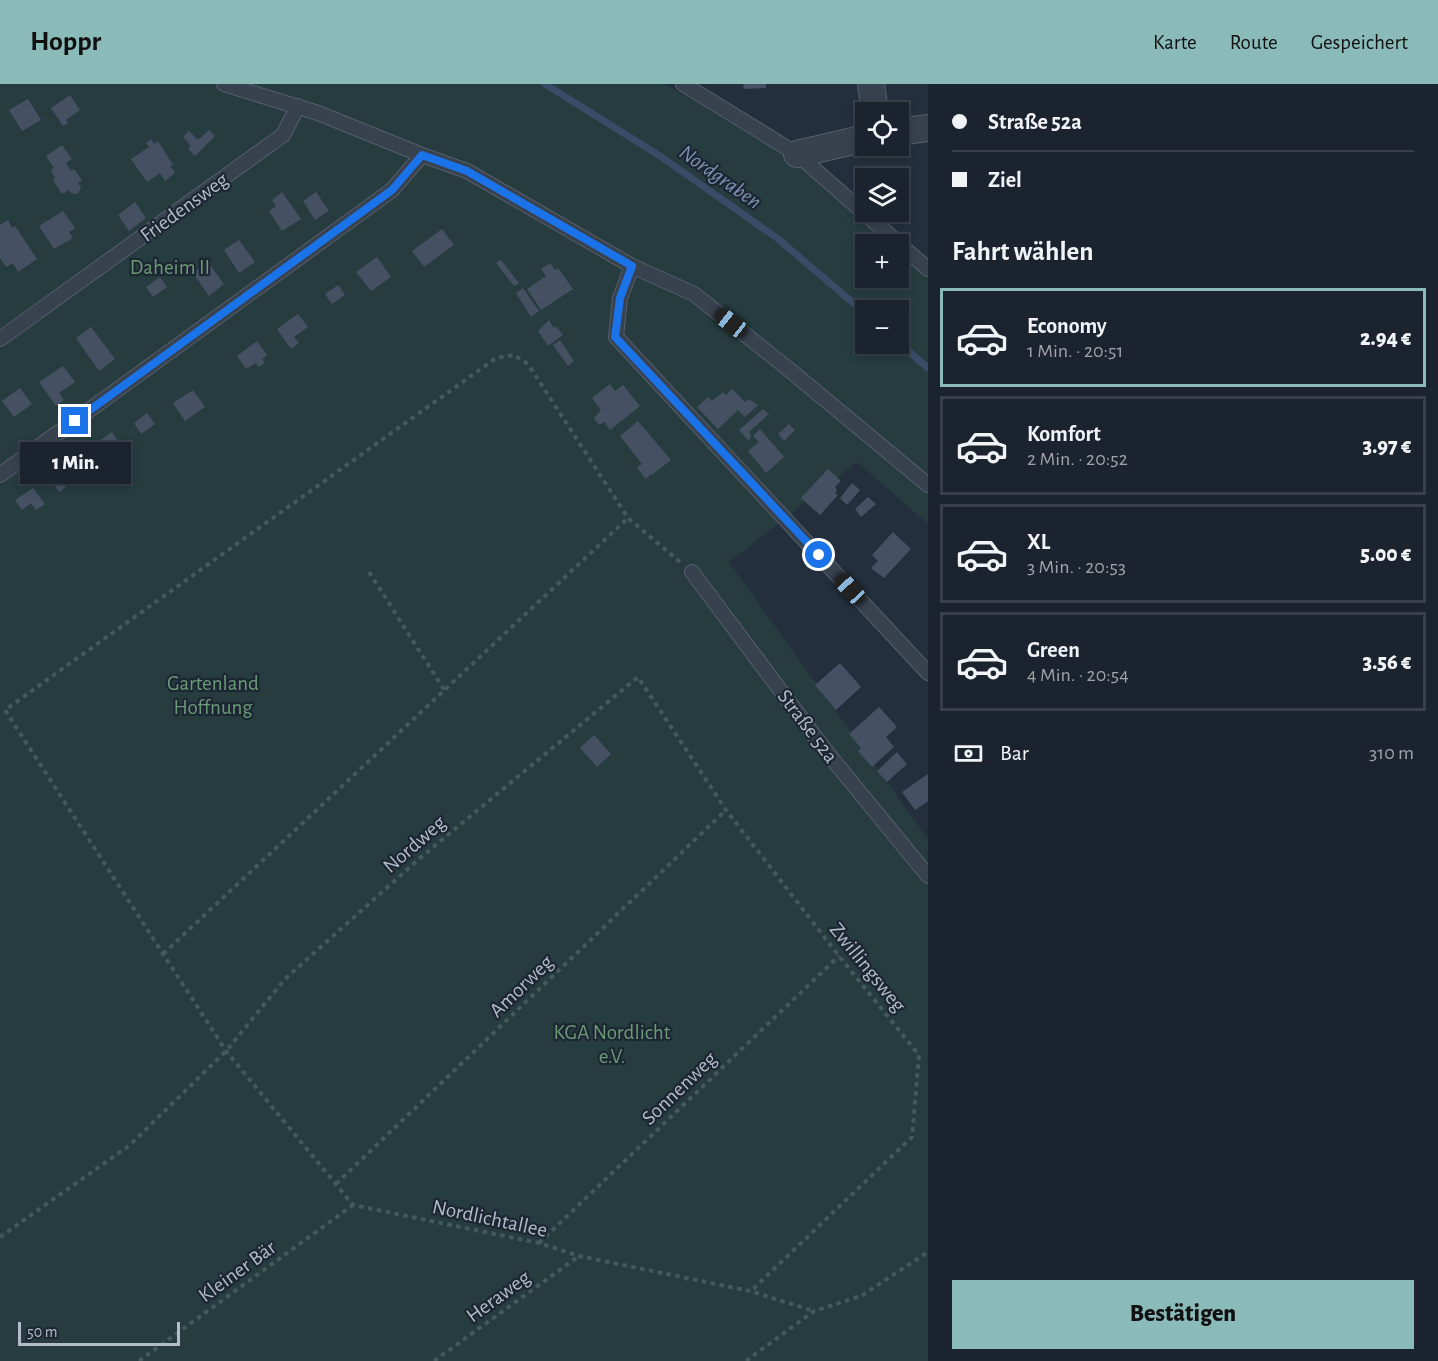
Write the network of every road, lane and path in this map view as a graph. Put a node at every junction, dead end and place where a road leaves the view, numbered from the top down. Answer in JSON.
{"nodes":[{"id":1,"x":224,"y":84,"type":"edge"},
{"id":2,"x":682,"y":84,"type":"edge"},
{"id":3,"x":871,"y":84,"type":"edge"},
{"id":4,"x":874,"y":102,"type":"edge"},
{"id":5,"x":298,"y":106,"type":"junction"},
{"id":6,"x":928,"y":129,"type":"edge"},
{"id":7,"x":909,"y":131,"type":"edge"},
{"id":8,"x":855,"y":141,"type":"edge"},
{"id":9,"x":797,"y":154,"type":"junction"},
{"id":10,"x":422,"y":155,"type":"junction"},
{"id":11,"x":632,"y":266,"type":"junction"},
{"id":12,"x":928,"y":269,"type":"edge"},
{"id":13,"x":0,"y":339,"type":"edge"},
{"id":14,"x":0,"y":475,"type":"edge"},
{"id":15,"x":928,"y":485,"type":"edge"},
{"id":16,"x":628,"y":518,"type":"junction"},
{"id":17,"x":369,"y":572,"type":"dead end"},
{"id":18,"x":692,"y":572,"type":"joint"},
{"id":19,"x":928,"y":673,"type":"edge"},
{"id":20,"x":638,"y":677,"type":"joint"},
{"id":21,"x":445,"y":691,"type":"junction"},
{"id":22,"x":726,"y":810,"type":"junction"},
{"id":23,"x":928,"y":876,"type":"edge"},
{"id":24,"x":164,"y":954,"type":"junction"},
{"id":25,"x":839,"y":956,"type":"junction"},
{"id":26,"x":226,"y":1051,"type":"junction"},
{"id":27,"x":336,"y":1184,"type":"junction"},
{"id":28,"x":353,"y":1205,"type":"junction"},
{"id":29,"x":0,"y":1237,"type":"edge"},
{"id":30,"x":539,"y":1243,"type":"junction"},
{"id":31,"x":928,"y":1252,"type":"edge"},
{"id":32,"x":579,"y":1256,"type":"junction"},
{"id":33,"x":750,"y":1292,"type":"junction"},
{"id":34,"x":814,"y":1311,"type":"junction"},
{"id":35,"x":139,"y":1361,"type":"edge"},
{"id":36,"x":434,"y":1361,"type":"edge"},
{"id":37,"x":746,"y":1361,"type":"edge"}],
"edges":[{"from":1,"to":5,"type":"lane"},
{"from":2,"to":9,"type":"lane"},
{"from":3,"to":4,"type":"street"},
{"from":5,"to":10,"type":"lane"},
{"from":5,"to":13,"type":"lane","name":"Friedensweg"},
{"from":6,"to":7,"type":"street"},
{"from":8,"to":9,"type":"street"},
{"from":9,"to":12,"type":"lane"},
{"from":10,"to":11,"type":"lane"},
{"from":10,"to":14,"type":"lane"},
{"from":11,"to":15,"type":"lane"},
{"from":11,"to":19,"type":"lane"},
{"from":16,"to":18,"type":"path"},
{"from":16,"to":21,"type":"path"},
{"from":16,"to":24,"type":"path"},
{"from":17,"to":21,"type":"path"},
{"from":18,"to":23,"type":"lane","name":"Straße 52a"},
{"from":20,"to":22,"type":"path","name":"Zwillingsweg"},
{"from":20,"to":26,"type":"path","name":"Nordweg"},
{"from":21,"to":24,"type":"path"},
{"from":22,"to":25,"type":"path","name":"Zwillingsweg"},
{"from":22,"to":27,"type":"path","name":"Amorweg"},
{"from":24,"to":26,"type":"path"},
{"from":25,"to":30,"type":"path","name":"Sonnenweg"},
{"from":25,"to":33,"type":"path","name":"Zwillingsweg"},
{"from":26,"to":27,"type":"path"},
{"from":26,"to":29,"type":"path","name":"Nordweg"},
{"from":27,"to":28,"type":"path"},
{"from":28,"to":30,"type":"path","name":"Nordlichtallee"},
{"from":28,"to":35,"type":"path","name":"Kleiner Bär"},
{"from":30,"to":32,"type":"path","name":"Nordlichtallee"},
{"from":31,"to":34,"type":"path"},
{"from":32,"to":33,"type":"path","name":"Nordlichtallee"},
{"from":32,"to":36,"type":"path","name":"Heraweg"},
{"from":33,"to":34,"type":"path","name":"Nordlichtallee"},
{"from":34,"to":37,"type":"path"}]}
